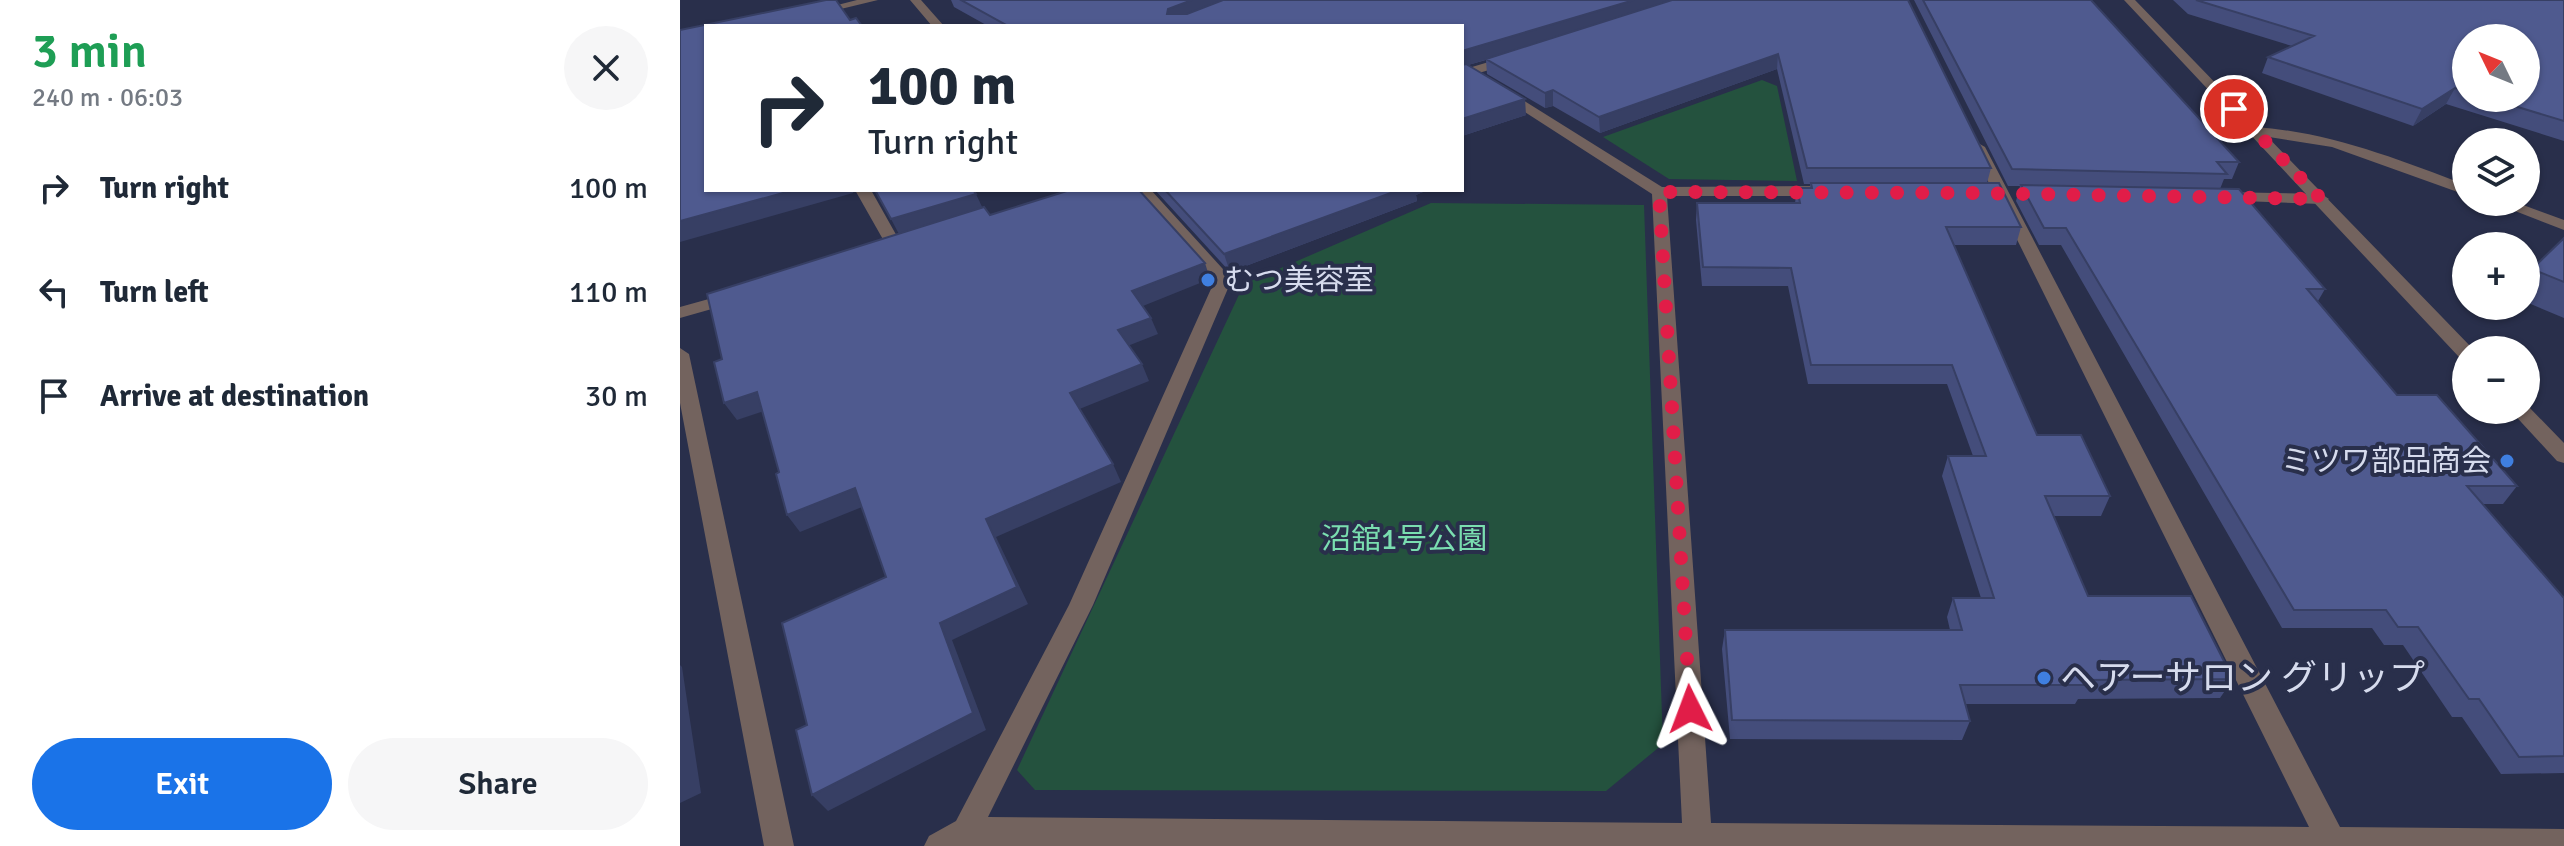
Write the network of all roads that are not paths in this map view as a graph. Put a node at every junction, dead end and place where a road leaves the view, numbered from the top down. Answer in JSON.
{"nodes":[{"id":1,"x":873,"y":0,"type":"edge"},
{"id":2,"x":915,"y":0,"type":"edge"},
{"id":3,"x":2129,"y":0,"type":"edge"},
{"id":4,"x":800,"y":15,"type":"edge"},
{"id":5,"x":936,"y":24,"type":"edge"},
{"id":6,"x":1527,"y":54,"type":"edge"},
{"id":7,"x":1466,"y":73,"type":"edge"},
{"id":8,"x":2255,"y":131,"type":"junction"},
{"id":9,"x":1974,"y":138,"type":"edge"},
{"id":10,"x":2452,"y":185,"type":"edge"},
{"id":11,"x":864,"y":192,"type":"edge"},
{"id":12,"x":1145,"y":192,"type":"edge"},
{"id":13,"x":1659,"y":192,"type":"junction"},
{"id":14,"x":1831,"y":192,"type":"edge"},
{"id":15,"x":2200,"y":197,"type":"edge"},
{"id":16,"x":2321,"y":199,"type":"junction"},
{"id":17,"x":2539,"y":216,"type":"edge"},
{"id":18,"x":2564,"y":225,"type":"edge"},
{"id":19,"x":895,"y":247,"type":"edge"},
{"id":20,"x":752,"y":291,"type":"edge"},
{"id":21,"x":680,"y":313,"type":"edge"},
{"id":22,"x":2452,"y":338,"type":"edge"},
{"id":23,"x":680,"y":354,"type":"edge"},
{"id":24,"x":2533,"y":424,"type":"edge"},
{"id":25,"x":2564,"y":456,"type":"edge"},
{"id":26,"x":966,"y":831,"type":"junction"},
{"id":27,"x":1698,"y":841,"type":"edge"},
{"id":28,"x":2564,"y":843,"type":"edge"},
{"id":29,"x":2333,"y":845,"type":"edge"},
{"id":30,"x":779,"y":846,"type":"edge"},
{"id":31,"x":939,"y":846,"type":"edge"}],
"edges":[{"from":1,"to":4,"type":"street"},
{"from":2,"to":5,"type":"street"},
{"from":3,"to":8,"type":"street"},
{"from":6,"to":7,"type":"street"},
{"from":7,"to":13,"type":"street"},
{"from":8,"to":10,"type":"street"},
{"from":8,"to":16,"type":"street"},
{"from":9,"to":29,"type":"street"},
{"from":11,"to":19,"type":"street"},
{"from":12,"to":26,"type":"street"},
{"from":13,"to":14,"type":"street"},
{"from":13,"to":27,"type":"street"},
{"from":15,"to":16,"type":"street"},
{"from":16,"to":22,"type":"street"},
{"from":17,"to":18,"type":"street"},
{"from":20,"to":21,"type":"street"},
{"from":23,"to":30,"type":"street"},
{"from":24,"to":25,"type":"street"},
{"from":26,"to":27,"type":"street"},
{"from":26,"to":31,"type":"street"},
{"from":27,"to":29,"type":"street"},
{"from":28,"to":29,"type":"street"}]}
